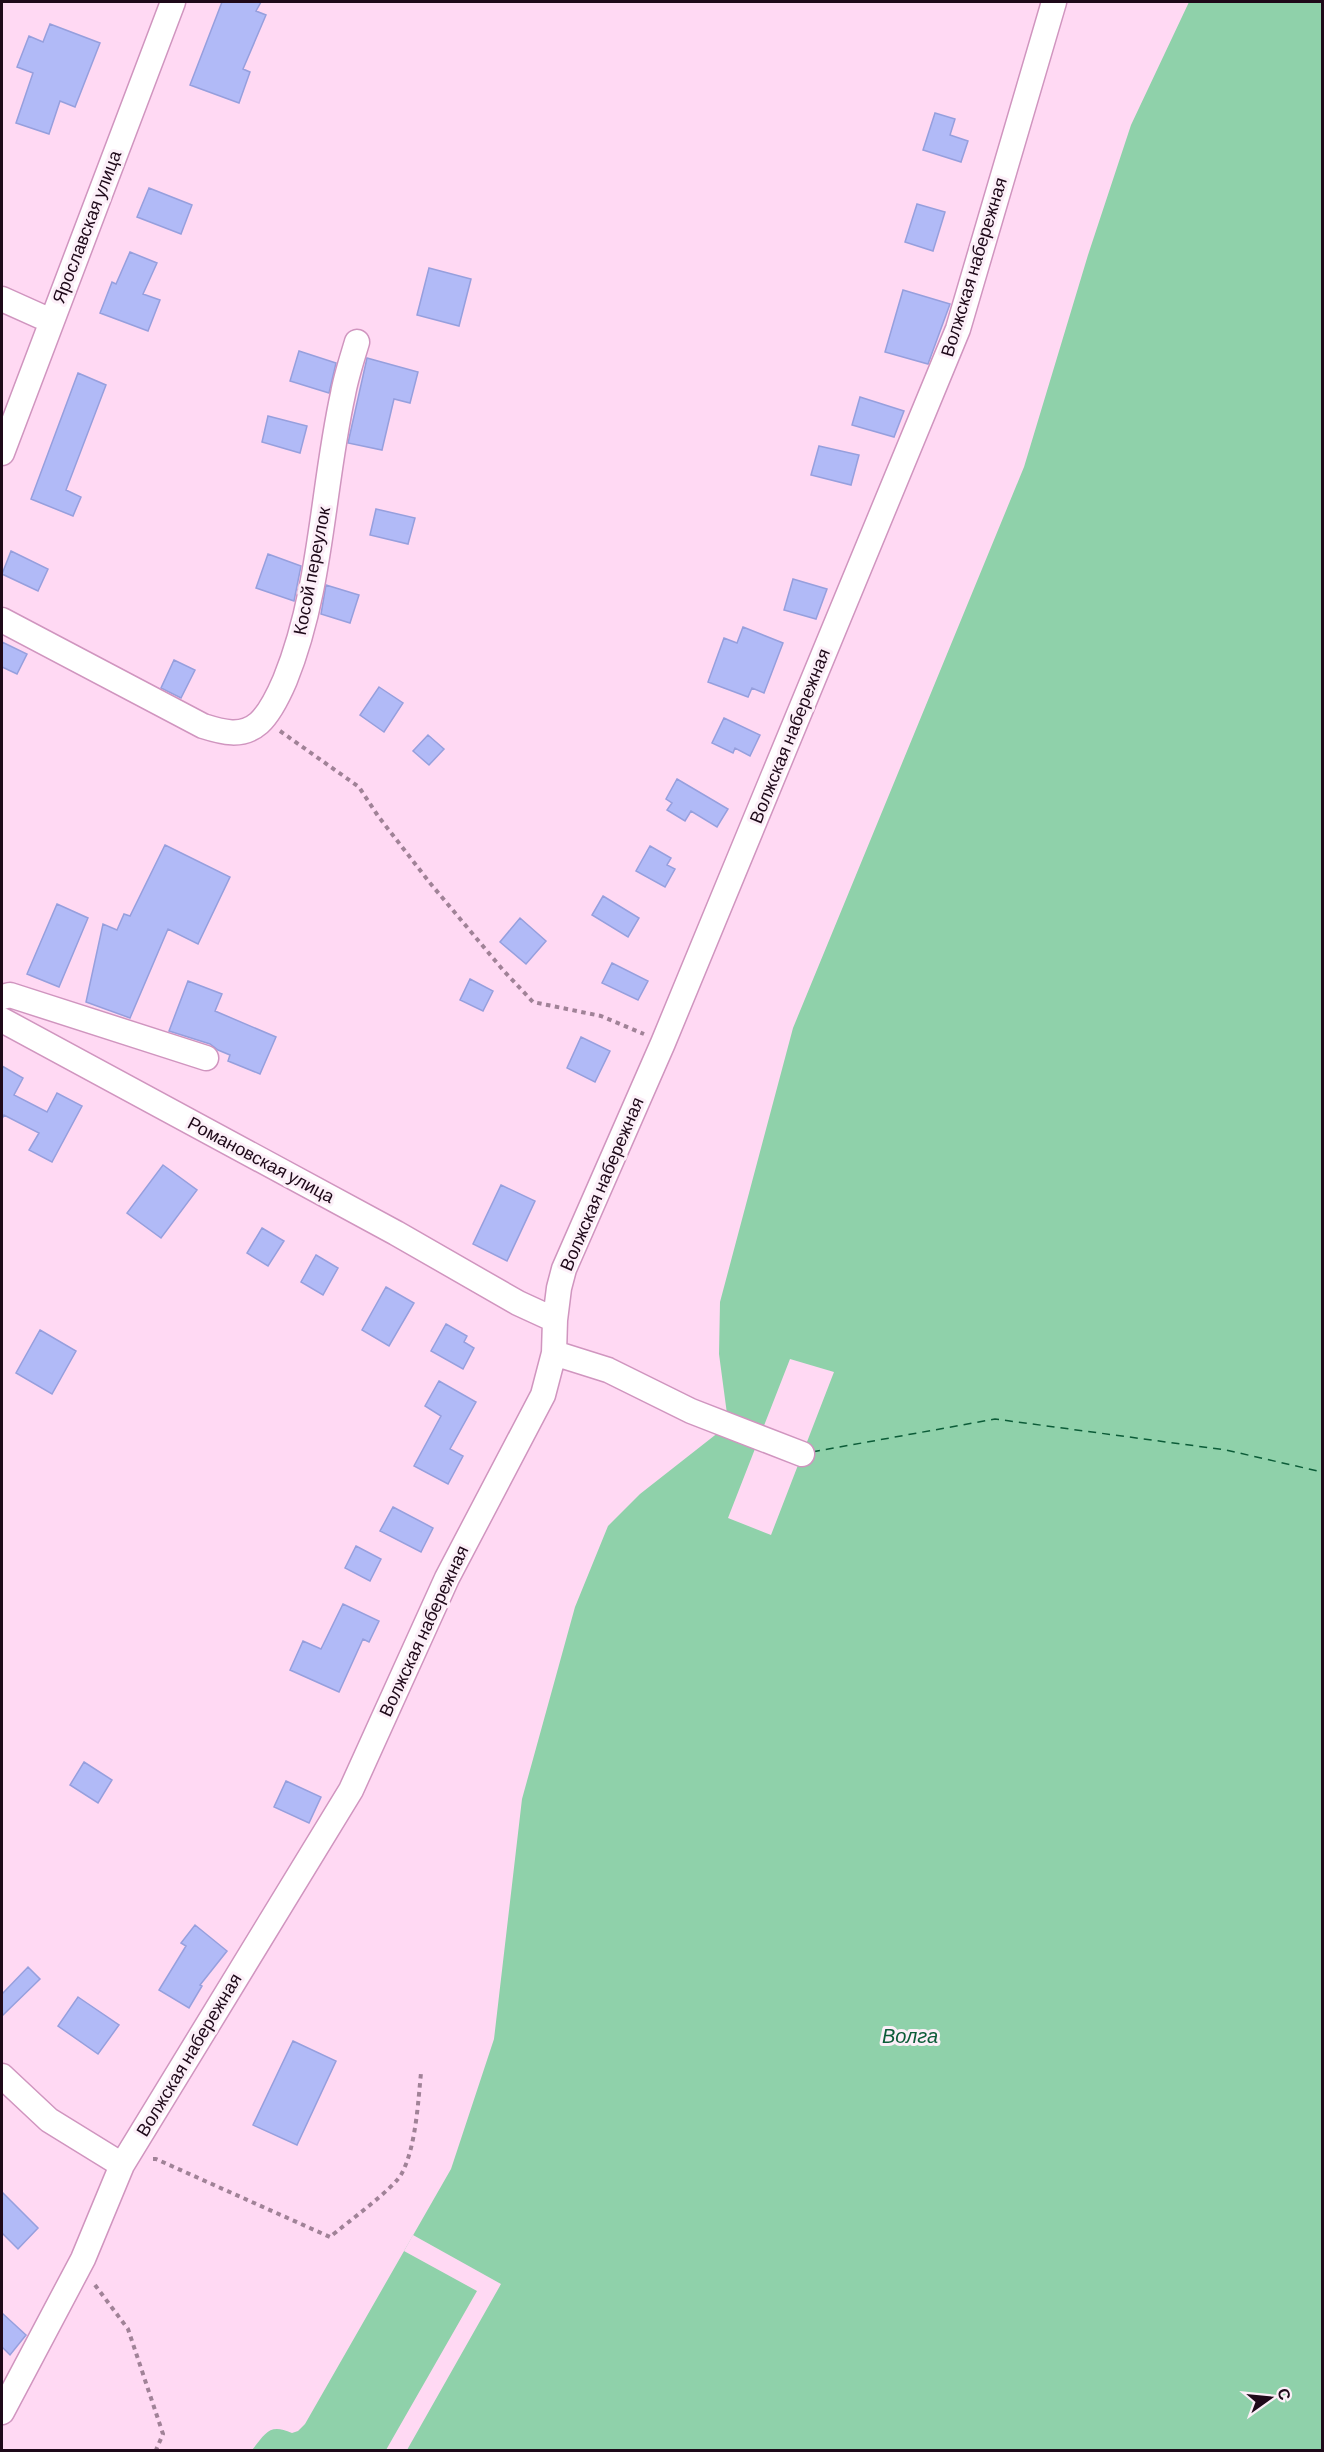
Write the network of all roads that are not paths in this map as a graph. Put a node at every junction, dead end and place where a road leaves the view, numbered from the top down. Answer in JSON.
{"nodes":[{"id":1,"x":172,"y":2,"type":"edge"},
{"id":2,"x":1054,"y":2,"type":"edge"},
{"id":3,"x":2,"y":298,"type":"edge"},
{"id":4,"x":51,"y":321,"type":"junction"},
{"id":5,"x":357,"y":342,"type":"dead end"},
{"id":6,"x":2,"y":453,"type":"edge"},
{"id":7,"x":2,"y":620,"type":"edge"},
{"id":8,"x":2,"y":997,"type":"edge"},
{"id":9,"x":9,"y":1029,"type":"edge"},
{"id":10,"x":206,"y":1058,"type":"dead end"},
{"id":11,"x":555,"y":1320,"type":"junction"},
{"id":12,"x":554,"y":1353,"type":"junction"},
{"id":13,"x":802,"y":1454,"type":"dead end"},
{"id":14,"x":2,"y":2076,"type":"edge"},
{"id":15,"x":122,"y":2165,"type":"junction"},
{"id":16,"x":2,"y":2412,"type":"edge"}],
"edges":[{"from":1,"to":4,"type":"street","name":"Ярославская улица"},
{"from":2,"to":11,"type":"street","name":"Волжская набережная"},
{"from":3,"to":4,"type":"street"},
{"from":4,"to":6,"type":"street","name":"Ярославская улица"},
{"from":5,"to":7,"type":"street","name":"Косой переулок"},
{"from":8,"to":10,"type":"street"},
{"from":9,"to":11,"type":"street","name":"Романовская улица"},
{"from":11,"to":12,"type":"street","name":"Волжская набережная"},
{"from":12,"to":13,"type":"street"},
{"from":12,"to":15,"type":"street","name":"Волжская набережная"},
{"from":14,"to":15,"type":"street"},
{"from":15,"to":16,"type":"street","name":"Волжская набережная"}]}
